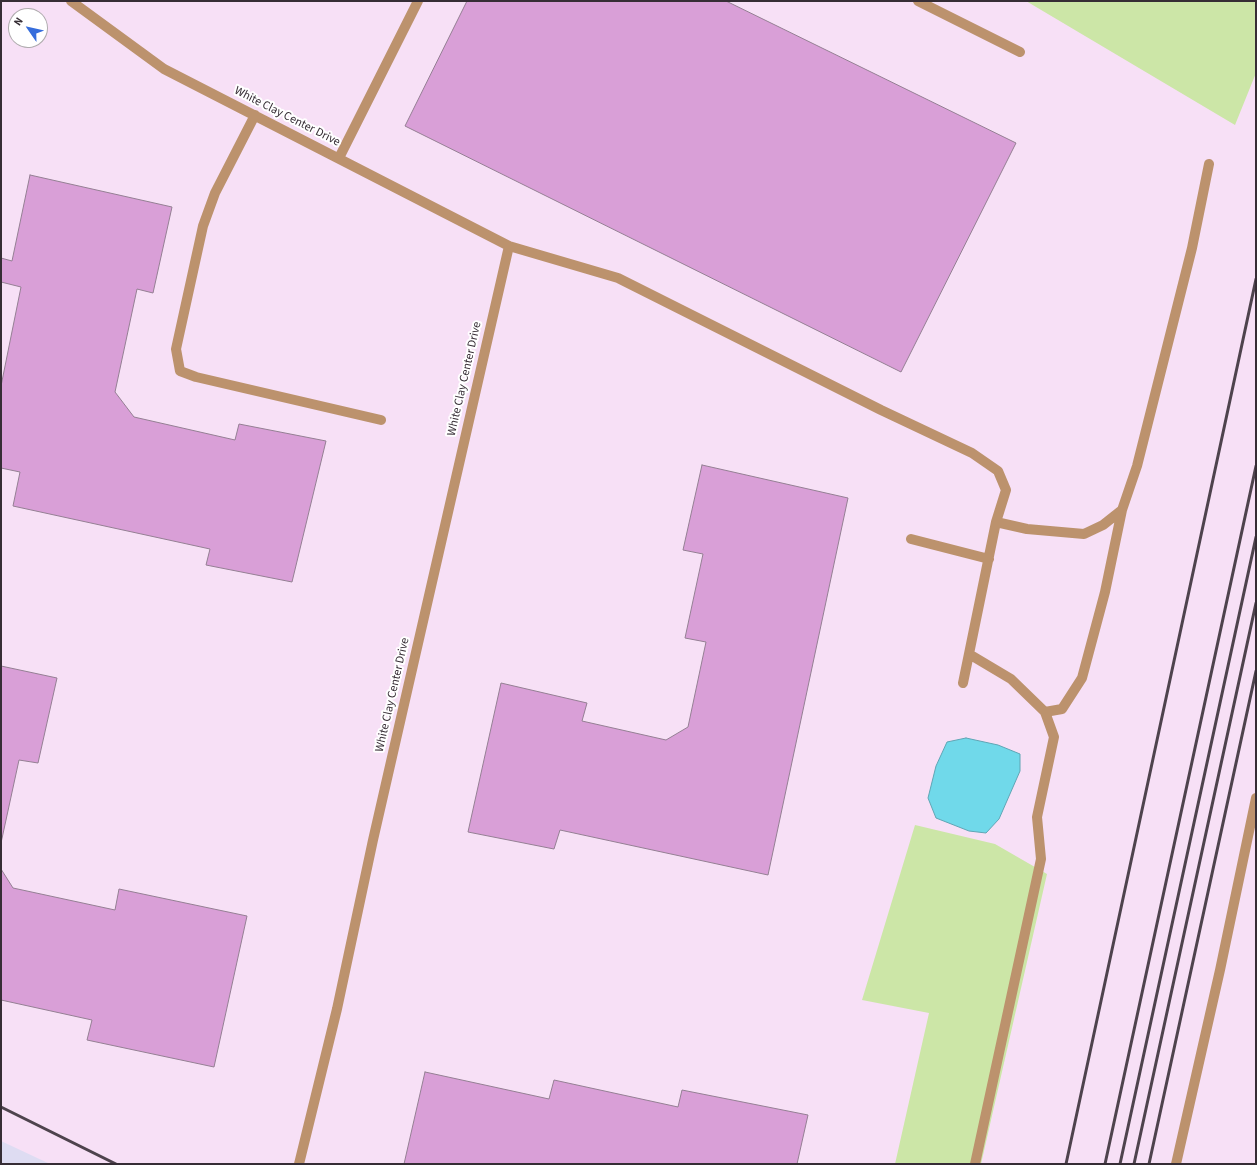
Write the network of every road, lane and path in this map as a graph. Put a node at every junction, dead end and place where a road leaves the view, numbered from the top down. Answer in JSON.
{"nodes":[{"id":1,"x":71,"y":1,"type":"edge"},
{"id":2,"x":418,"y":1,"type":"edge"},
{"id":3,"x":918,"y":1,"type":"edge"},
{"id":4,"x":1020,"y":52,"type":"dead end"},
{"id":5,"x":254,"y":115,"type":"junction"},
{"id":6,"x":339,"y":158,"type":"junction"},
{"id":7,"x":1209,"y":164,"type":"dead end"},
{"id":8,"x":509,"y":246,"type":"junction"},
{"id":9,"x":381,"y":420,"type":"dead end"},
{"id":10,"x":1122,"y":510,"type":"junction"},
{"id":11,"x":996,"y":522,"type":"junction"},
{"id":12,"x":911,"y":539,"type":"dead end"},
{"id":13,"x":989,"y":559,"type":"junction"},
{"id":14,"x":969,"y":654,"type":"junction"},
{"id":15,"x":963,"y":683,"type":"dead end"},
{"id":16,"x":1045,"y":712,"type":"junction"},
{"id":17,"x":1256,"y":798,"type":"edge"},
{"id":18,"x":299,"y":1164,"type":"edge"},
{"id":19,"x":975,"y":1164,"type":"edge"},
{"id":20,"x":1176,"y":1164,"type":"edge"}],
"edges":[{"from":1,"to":5,"type":"lane","name":"White Clay Center Drive"},
{"from":2,"to":6,"type":"lane"},
{"from":3,"to":4,"type":"lane"},
{"from":5,"to":6,"type":"lane","name":"White Clay Center Drive"},
{"from":5,"to":9,"type":"lane"},
{"from":6,"to":8,"type":"lane","name":"White Clay Center Drive"},
{"from":7,"to":10,"type":"lane"},
{"from":8,"to":11,"type":"lane"},
{"from":8,"to":18,"type":"lane","name":"White Clay Center Drive"},
{"from":10,"to":11,"type":"lane"},
{"from":10,"to":16,"type":"lane"},
{"from":11,"to":13,"type":"lane"},
{"from":12,"to":13,"type":"lane"},
{"from":13,"to":14,"type":"lane"},
{"from":14,"to":15,"type":"lane"},
{"from":14,"to":16,"type":"lane"},
{"from":16,"to":19,"type":"lane"},
{"from":17,"to":20,"type":"lane"}]}
